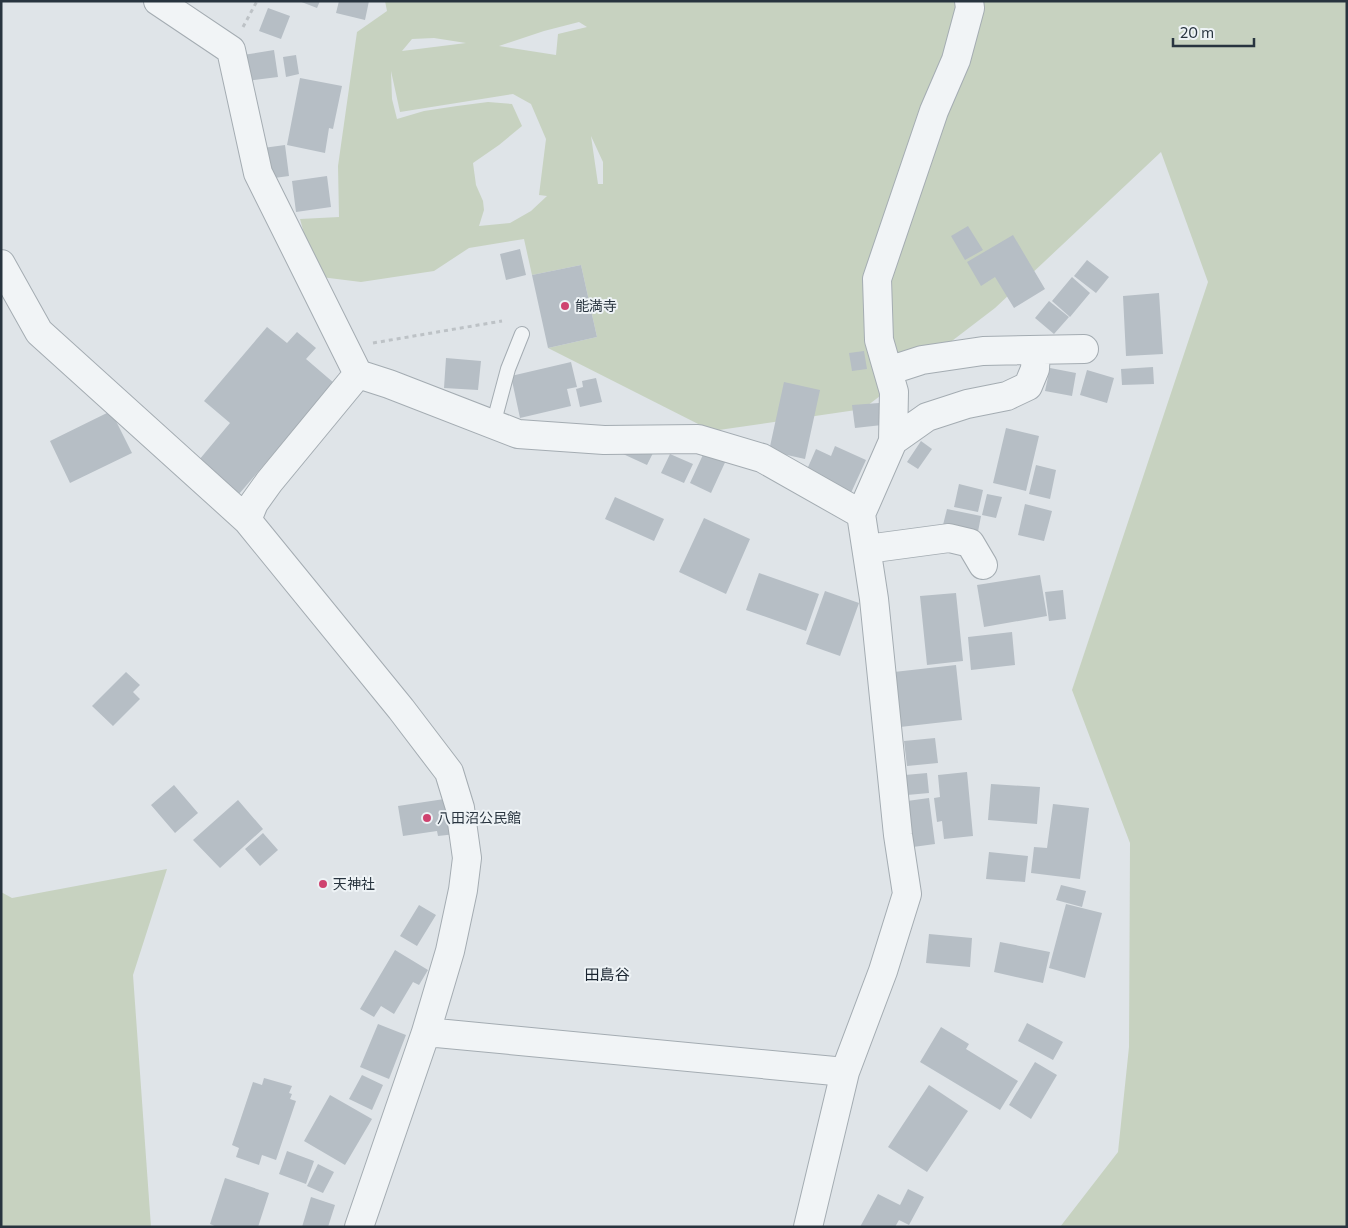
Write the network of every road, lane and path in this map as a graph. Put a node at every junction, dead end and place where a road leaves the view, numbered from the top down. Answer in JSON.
{"nodes":[{"id":1,"x":158,"y":1,"type":"edge"},
{"id":2,"x":969,"y":1,"type":"edge"},
{"id":3,"x":1,"y":264,"type":"edge"},
{"id":4,"x":502,"y":322,"type":"dead end"},
{"id":5,"x":522,"y":334,"type":"dead end"},
{"id":6,"x":345,"y":348,"type":"junction"},
{"id":7,"x":1084,"y":349,"type":"dead end"},
{"id":8,"x":1036,"y":350,"type":"junction"},
{"id":9,"x":888,"y":371,"type":"junction"},
{"id":10,"x":358,"y":374,"type":"junction"},
{"id":11,"x":493,"y":425,"type":"junction"},
{"id":12,"x":893,"y":441,"type":"junction"},
{"id":13,"x":862,"y":514,"type":"junction"},
{"id":14,"x":247,"y":520,"type":"junction"},
{"id":15,"x":867,"y":549,"type":"junction"},
{"id":16,"x":984,"y":565,"type":"dead end"},
{"id":17,"x":426,"y":1032,"type":"junction"},
{"id":18,"x":845,"y":1072,"type":"junction"},
{"id":19,"x":359,"y":1227,"type":"edge"},
{"id":20,"x":808,"y":1227,"type":"edge"}],
"edges":[{"from":1,"to":6,"type":"street"},
{"from":2,"to":9,"type":"street"},
{"from":3,"to":14,"type":"street"},
{"from":4,"to":6,"type":"path"},
{"from":5,"to":11,"type":"lane"},
{"from":6,"to":10,"type":"street"},
{"from":7,"to":8,"type":"street"},
{"from":8,"to":9,"type":"street"},
{"from":8,"to":12,"type":"street"},
{"from":9,"to":12,"type":"street"},
{"from":10,"to":11,"type":"street"},
{"from":10,"to":14,"type":"street"},
{"from":11,"to":13,"type":"street"},
{"from":12,"to":13,"type":"street"},
{"from":13,"to":15,"type":"street"},
{"from":14,"to":17,"type":"street"},
{"from":15,"to":16,"type":"street"},
{"from":15,"to":18,"type":"street"},
{"from":17,"to":18,"type":"street"},
{"from":17,"to":19,"type":"street"},
{"from":18,"to":20,"type":"street"}]}
